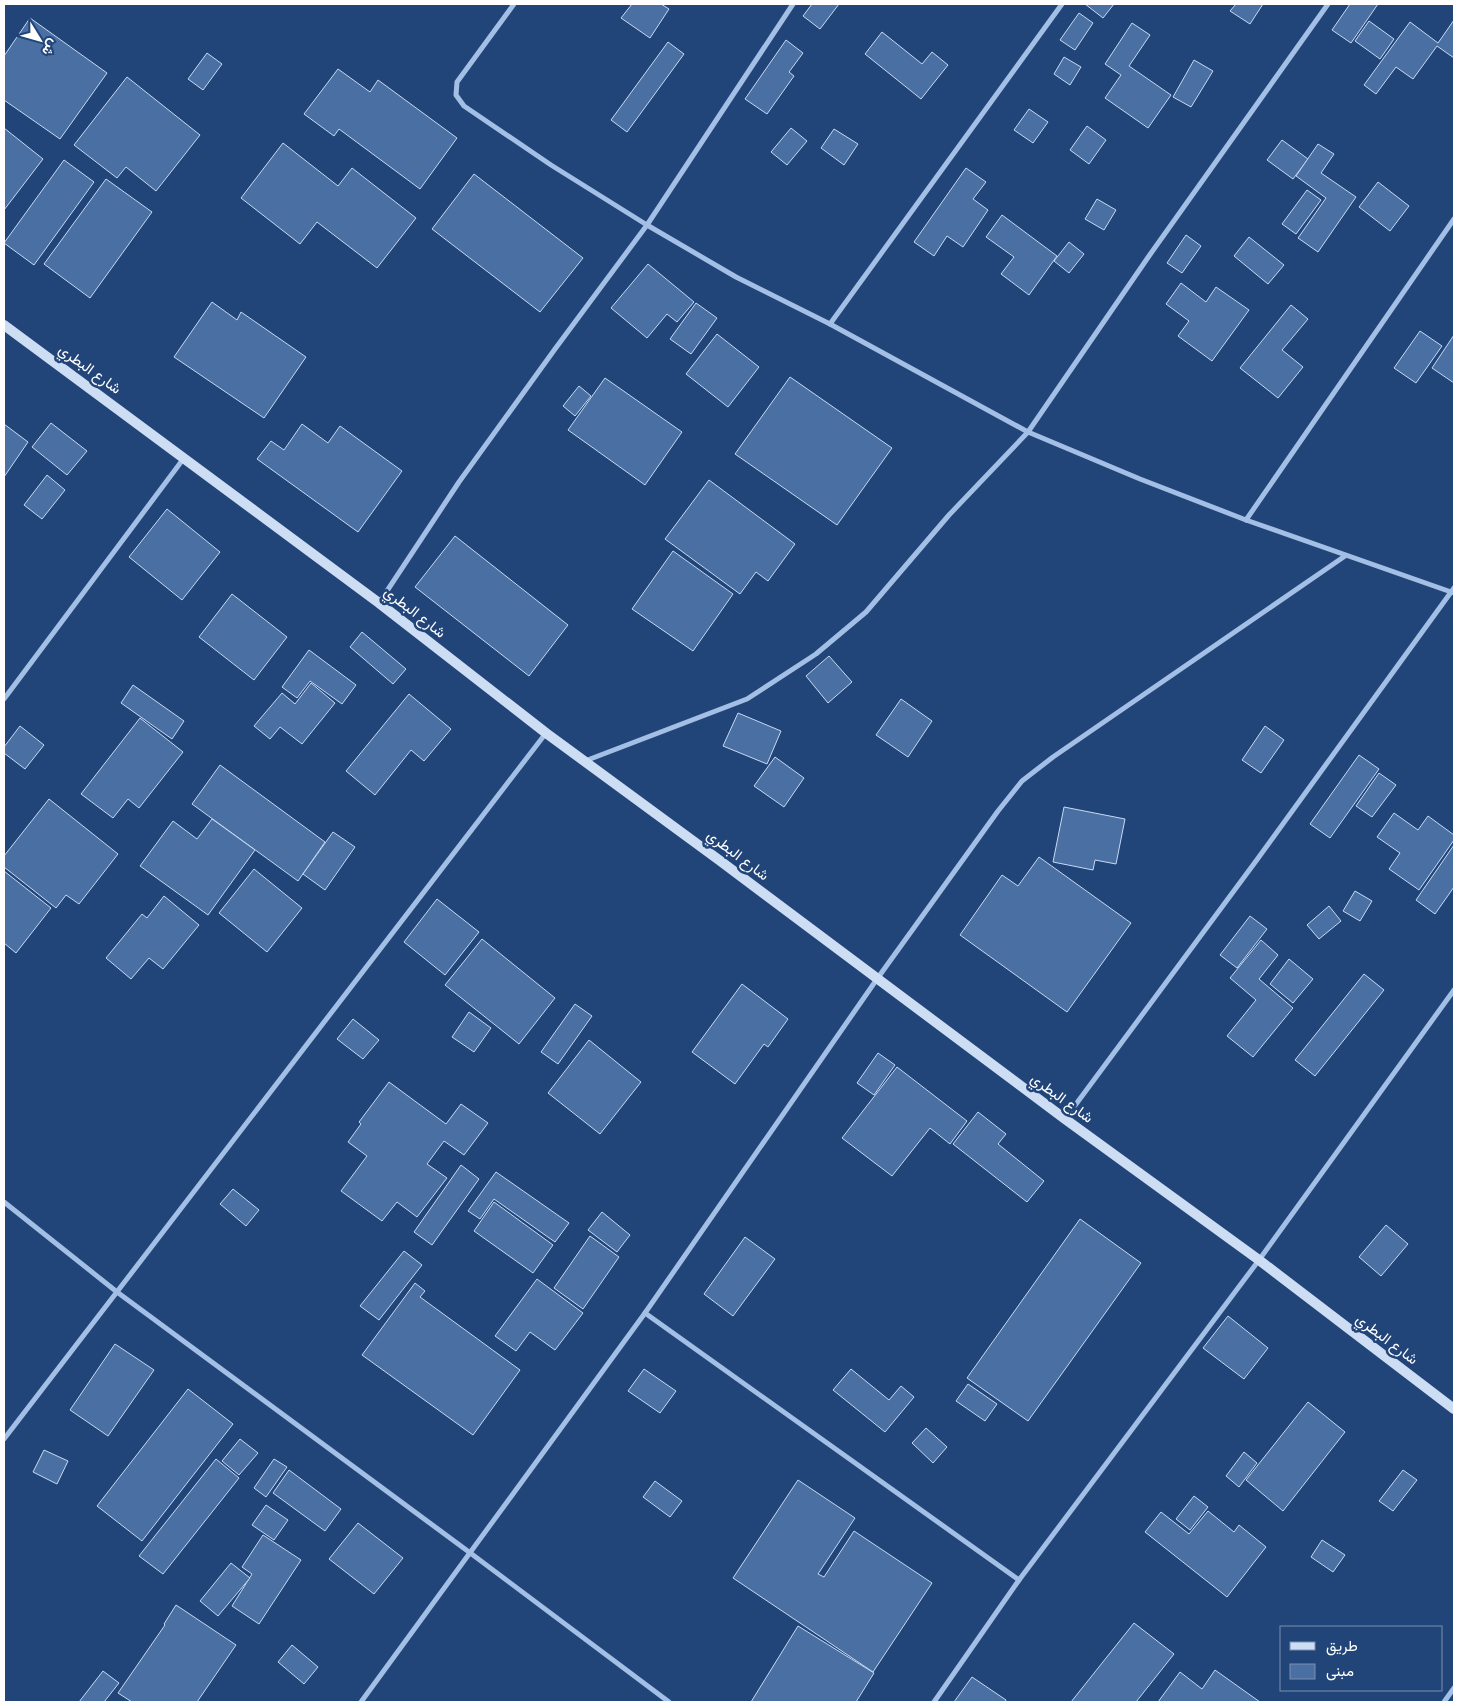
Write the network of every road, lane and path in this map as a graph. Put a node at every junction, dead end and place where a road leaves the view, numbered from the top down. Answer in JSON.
{"nodes":[{"id":1,"x":514,"y":4,"type":"edge"},
{"id":2,"x":793,"y":4,"type":"edge"},
{"id":3,"x":1062,"y":4,"type":"edge"},
{"id":4,"x":1328,"y":4,"type":"edge"},
{"id":5,"x":1454,"y":219,"type":"edge"},
{"id":6,"x":647,"y":225,"type":"junction"},
{"id":7,"x":830,"y":324,"type":"junction"},
{"id":8,"x":4,"y":325,"type":"edge"},
{"id":9,"x":1028,"y":432,"type":"junction"},
{"id":10,"x":184,"y":458,"type":"junction"},
{"id":11,"x":1246,"y":520,"type":"junction"},
{"id":12,"x":1345,"y":556,"type":"junction"},
{"id":13,"x":1453,"y":591,"type":"edge"},
{"id":14,"x":379,"y":603,"type":"junction"},
{"id":15,"x":4,"y":699,"type":"edge"},
{"id":16,"x":546,"y":733,"type":"junction"},
{"id":17,"x":585,"y":761,"type":"junction"},
{"id":18,"x":877,"y":979,"type":"junction"},
{"id":19,"x":1454,"y":990,"type":"edge"},
{"id":20,"x":1065,"y":1119,"type":"junction"},
{"id":21,"x":4,"y":1202,"type":"edge"},
{"id":22,"x":1259,"y":1260,"type":"junction"},
{"id":23,"x":117,"y":1292,"type":"junction"},
{"id":24,"x":645,"y":1313,"type":"junction"},
{"id":25,"x":1454,"y":1409,"type":"edge"},
{"id":26,"x":4,"y":1439,"type":"edge"},
{"id":27,"x":469,"y":1552,"type":"junction"},
{"id":28,"x":1020,"y":1580,"type":"junction"},
{"id":29,"x":1454,"y":1688,"type":"edge"},
{"id":30,"x":361,"y":1702,"type":"edge"},
{"id":31,"x":669,"y":1702,"type":"edge"},
{"id":32,"x":934,"y":1702,"type":"edge"},
{"id":33,"x":1444,"y":1702,"type":"edge"}],
"edges":[{"from":1,"to":6,"type":"street"},
{"from":2,"to":6,"type":"street"},
{"from":3,"to":7,"type":"street"},
{"from":4,"to":9,"type":"street"},
{"from":5,"to":11,"type":"street"},
{"from":6,"to":7,"type":"street"},
{"from":6,"to":14,"type":"street"},
{"from":7,"to":9,"type":"street"},
{"from":8,"to":10,"type":"main road","name":"شارع البطري"},
{"from":9,"to":11,"type":"street"},
{"from":9,"to":17,"type":"street"},
{"from":10,"to":14,"type":"main road","name":"شارع البطري"},
{"from":10,"to":15,"type":"street"},
{"from":11,"to":12,"type":"street"},
{"from":12,"to":13,"type":"street"},
{"from":12,"to":18,"type":"street"},
{"from":13,"to":20,"type":"street"},
{"from":14,"to":16,"type":"main road","name":"شارع البطري"},
{"from":16,"to":17,"type":"main road","name":"شارع البطري"},
{"from":16,"to":23,"type":"street"},
{"from":17,"to":18,"type":"main road","name":"شارع البطري"},
{"from":18,"to":20,"type":"main road","name":"شارع البطري"},
{"from":18,"to":24,"type":"street"},
{"from":19,"to":22,"type":"street"},
{"from":20,"to":22,"type":"main road","name":"شارع البطري"},
{"from":21,"to":23,"type":"street"},
{"from":22,"to":25,"type":"main road","name":"شارع البطري"},
{"from":22,"to":28,"type":"street"},
{"from":23,"to":26,"type":"street"},
{"from":23,"to":27,"type":"street"},
{"from":24,"to":27,"type":"street"},
{"from":24,"to":28,"type":"street"},
{"from":27,"to":30,"type":"street"},
{"from":27,"to":31,"type":"street"},
{"from":28,"to":32,"type":"street"},
{"from":29,"to":33,"type":"street"}]}
